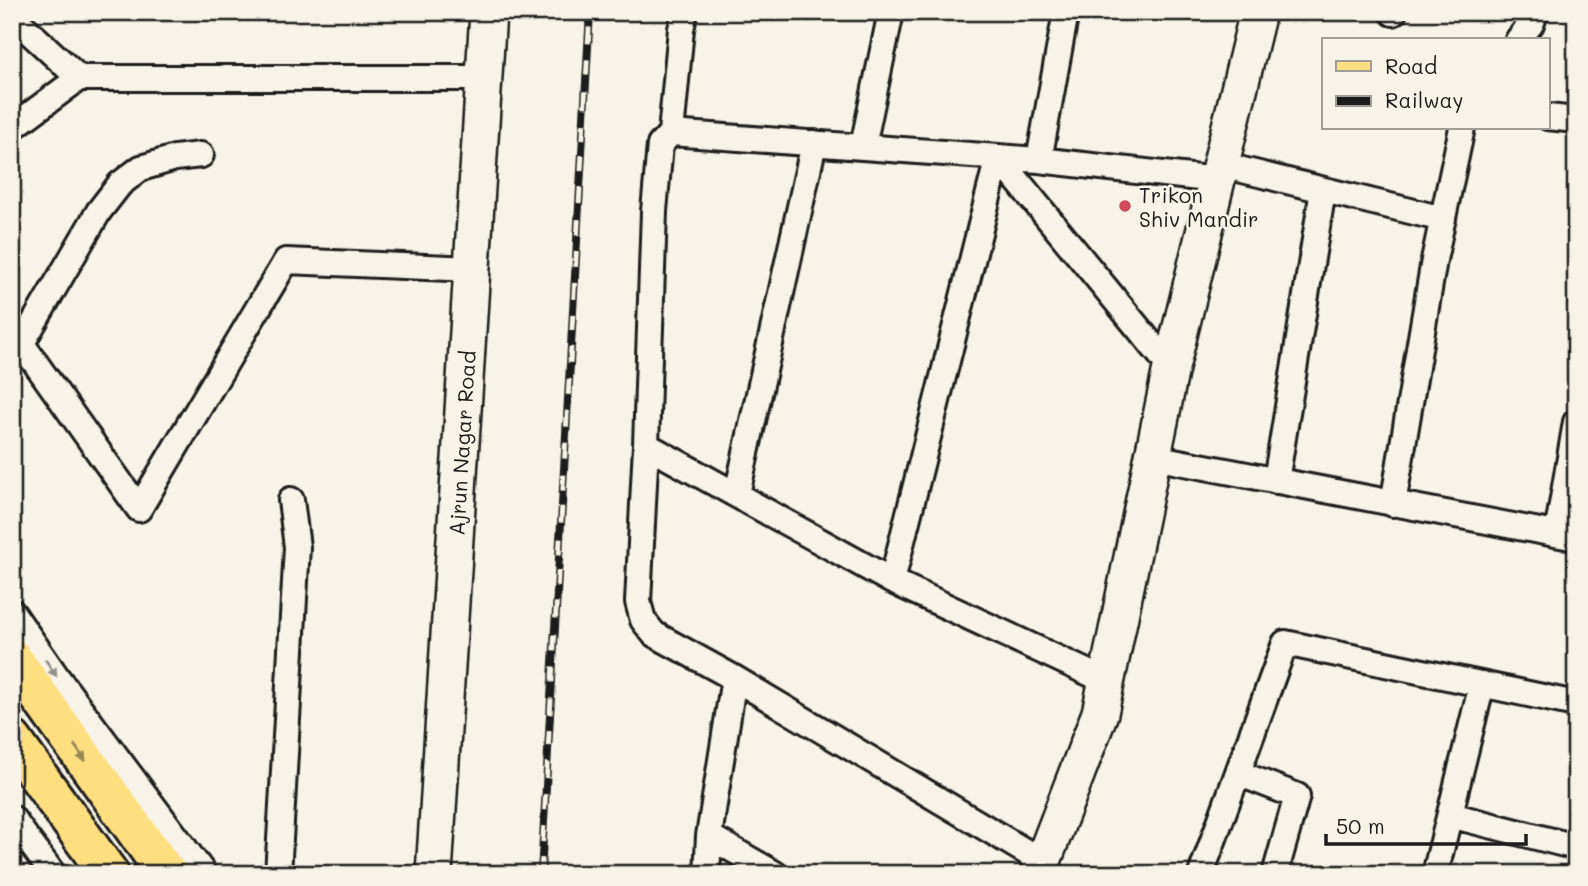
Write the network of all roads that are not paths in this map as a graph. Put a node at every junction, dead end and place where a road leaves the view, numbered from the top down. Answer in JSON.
{"nodes":[{"id":1,"x":488,"y":12,"type":"edge"},
{"id":2,"x":685,"y":12,"type":"edge"},
{"id":3,"x":891,"y":12,"type":"edge"},
{"id":4,"x":1066,"y":12,"type":"edge"},
{"id":5,"x":1258,"y":12,"type":"edge"},
{"id":6,"x":1536,"y":12,"type":"edge"},
{"id":7,"x":12,"y":16,"type":"edge"},
{"id":8,"x":1520,"y":38,"type":"edge"},
{"id":9,"x":79,"y":78,"type":"junction"},
{"id":10,"x":484,"y":78,"type":"junction"},
{"id":11,"x":1550,"y":117,"type":"edge"},
{"id":12,"x":1576,"y":120,"type":"edge"},
{"id":13,"x":12,"y":128,"type":"edge"},
{"id":14,"x":1462,"y":130,"type":"edge"},
{"id":15,"x":671,"y":133,"type":"junction"},
{"id":16,"x":814,"y":143,"type":"junction"},
{"id":17,"x":863,"y":146,"type":"junction"},
{"id":18,"x":201,"y":155,"type":"dead end"},
{"id":19,"x":998,"y":157,"type":"junction"},
{"id":20,"x":1039,"y":160,"type":"junction"},
{"id":21,"x":1219,"y":172,"type":"junction"},
{"id":22,"x":1323,"y":190,"type":"junction"},
{"id":23,"x":1443,"y":219,"type":"junction"},
{"id":24,"x":473,"y":269,"type":"junction"},
{"id":25,"x":17,"y":337,"type":"edge"},
{"id":26,"x":1171,"y":368,"type":"junction"},
{"id":27,"x":1576,"y":422,"type":"edge"},
{"id":28,"x":646,"y":445,"type":"junction"},
{"id":29,"x":1153,"y":457,"type":"junction"},
{"id":30,"x":1276,"y":481,"type":"junction"},
{"id":31,"x":737,"y":494,"type":"junction"},
{"id":32,"x":291,"y":500,"type":"dead end"},
{"id":33,"x":1393,"y":504,"type":"junction"},
{"id":34,"x":1566,"y":536,"type":"edge"},
{"id":35,"x":892,"y":581,"type":"junction"},
{"id":36,"x":12,"y":612,"type":"edge"},
{"id":37,"x":12,"y":658,"type":"edge"},
{"id":38,"x":734,"y":678,"type":"junction"},
{"id":39,"x":1106,"y":681,"type":"junction"},
{"id":40,"x":1482,"y":684,"type":"junction"},
{"id":41,"x":1576,"y":704,"type":"edge"},
{"id":42,"x":12,"y":740,"type":"edge"},
{"id":43,"x":1238,"y":773,"type":"junction"},
{"id":44,"x":1450,"y":815,"type":"junction"},
{"id":45,"x":12,"y":818,"type":"edge"},
{"id":46,"x":709,"y":836,"type":"junction"},
{"id":47,"x":1576,"y":847,"type":"edge"},
{"id":48,"x":1041,"y":868,"type":"edge"},
{"id":49,"x":53,"y":874,"type":"edge"},
{"id":50,"x":109,"y":874,"type":"edge"},
{"id":51,"x":167,"y":874,"type":"edge"},
{"id":52,"x":204,"y":874,"type":"edge"},
{"id":53,"x":278,"y":874,"type":"edge"},
{"id":54,"x":434,"y":874,"type":"edge"},
{"id":55,"x":707,"y":874,"type":"edge"},
{"id":56,"x":775,"y":874,"type":"edge"},
{"id":57,"x":1201,"y":874,"type":"edge"},
{"id":58,"x":1275,"y":874,"type":"edge"},
{"id":59,"x":1435,"y":874,"type":"edge"}],
"edges":[{"from":1,"to":10,"type":"street","name":"Ajrun Nagar Road"},
{"from":2,"to":15,"type":"street"},
{"from":3,"to":17,"type":"street"},
{"from":4,"to":20,"type":"street"},
{"from":5,"to":21,"type":"street"},
{"from":6,"to":8,"type":"street"},
{"from":7,"to":9,"type":"street"},
{"from":9,"to":10,"type":"street"},
{"from":9,"to":13,"type":"street"},
{"from":10,"to":24,"type":"street","name":"Ajrun Nagar Road"},
{"from":11,"to":12,"type":"street"},
{"from":14,"to":23,"type":"street"},
{"from":15,"to":16,"type":"street"},
{"from":15,"to":28,"type":"street"},
{"from":16,"to":17,"type":"street"},
{"from":16,"to":31,"type":"street"},
{"from":17,"to":19,"type":"street"},
{"from":18,"to":25,"type":"street"},
{"from":19,"to":20,"type":"street"},
{"from":19,"to":26,"type":"street"},
{"from":19,"to":35,"type":"street"},
{"from":20,"to":21,"type":"street"},
{"from":21,"to":22,"type":"street"},
{"from":21,"to":26,"type":"street"},
{"from":22,"to":23,"type":"street"},
{"from":22,"to":30,"type":"street"},
{"from":23,"to":33,"type":"street"},
{"from":24,"to":25,"type":"street"},
{"from":24,"to":54,"type":"street","name":"Ajrun Nagar Road"},
{"from":26,"to":29,"type":"street"},
{"from":27,"to":34,"type":"street"},
{"from":28,"to":31,"type":"street"},
{"from":28,"to":38,"type":"street"},
{"from":29,"to":30,"type":"street"},
{"from":29,"to":39,"type":"street"},
{"from":30,"to":33,"type":"street"},
{"from":31,"to":35,"type":"street"},
{"from":32,"to":53,"type":"street"},
{"from":33,"to":34,"type":"street"},
{"from":35,"to":39,"type":"street"},
{"from":36,"to":52,"type":"street","one_way":true},
{"from":37,"to":51,"type":"main road","one_way":true},
{"from":38,"to":46,"type":"street"},
{"from":38,"to":48,"type":"street"},
{"from":39,"to":48,"type":"street"},
{"from":40,"to":41,"type":"street"},
{"from":40,"to":43,"type":"street"},
{"from":40,"to":44,"type":"street"},
{"from":42,"to":50,"type":"main road"},
{"from":43,"to":57,"type":"street"},
{"from":43,"to":58,"type":"street"},
{"from":44,"to":47,"type":"street"},
{"from":44,"to":59,"type":"street"},
{"from":45,"to":49,"type":"street"},
{"from":46,"to":55,"type":"street"},
{"from":46,"to":56,"type":"street"}]}
